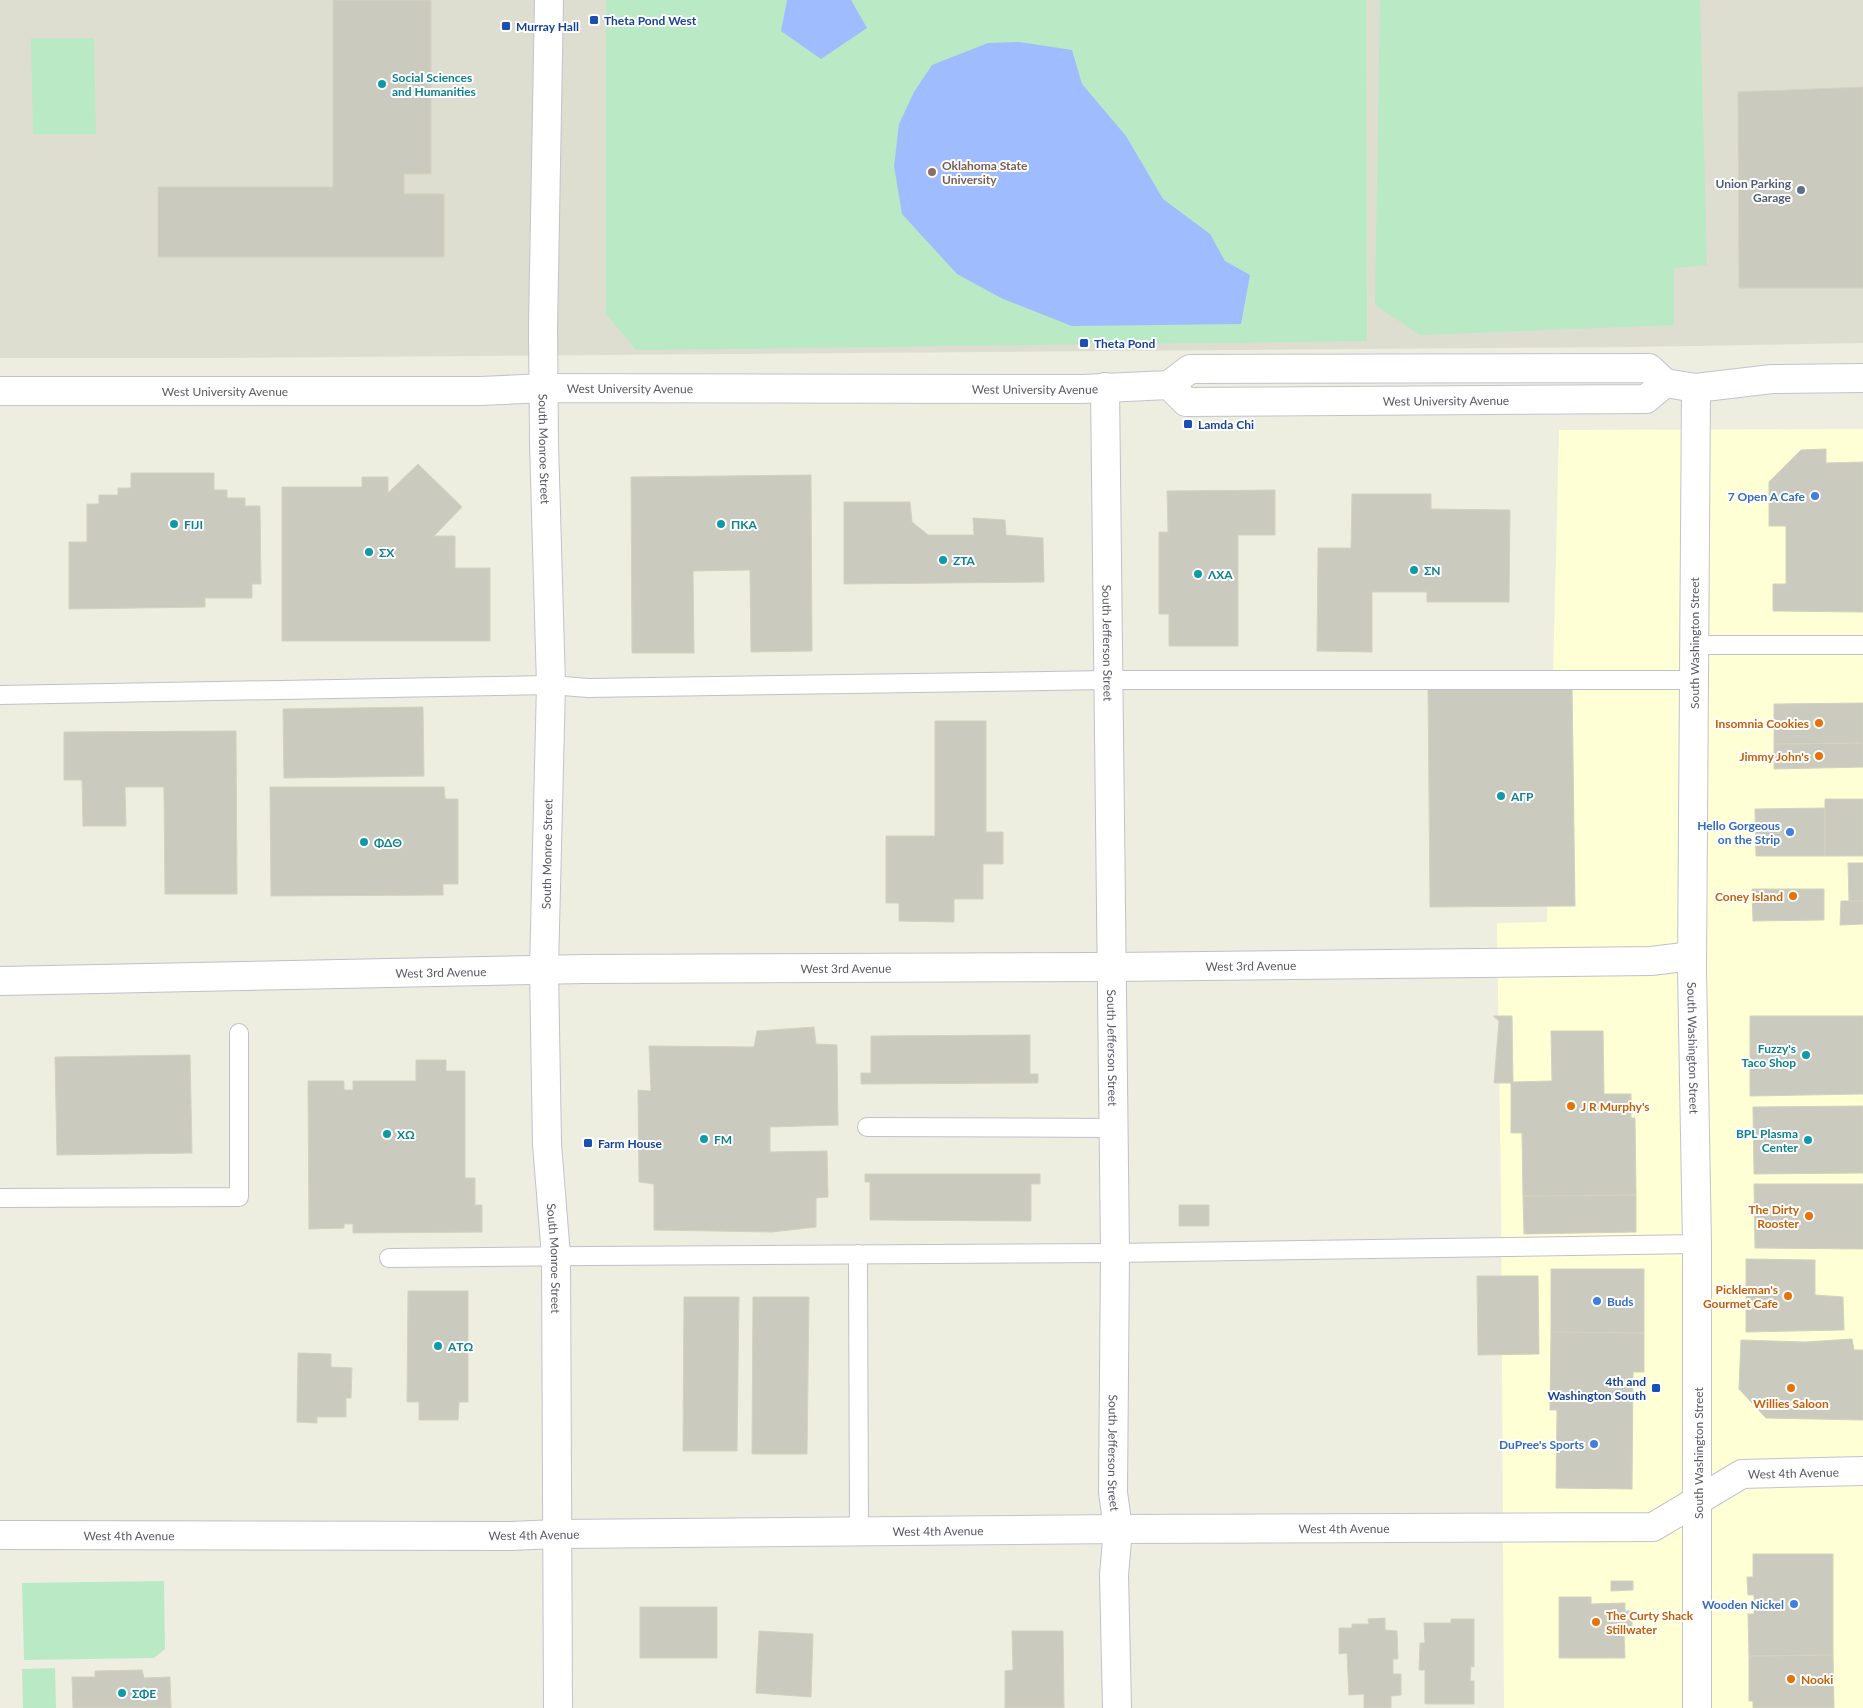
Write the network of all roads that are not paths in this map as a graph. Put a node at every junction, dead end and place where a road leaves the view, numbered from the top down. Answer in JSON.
{"nodes":[{"id":1,"x":549,"y":0,"type":"edge"},
{"id":2,"x":1863,"y":378,"type":"edge"},
{"id":3,"x":1105,"y":387,"type":"junction"},
{"id":4,"x":545,"y":388,"type":"junction"},
{"id":5,"x":1696,"y":388,"type":"junction"},
{"id":6,"x":0,"y":391,"type":"edge"},
{"id":7,"x":1694,"y":645,"type":"junction"},
{"id":8,"x":1863,"y":645,"type":"edge"},
{"id":9,"x":1108,"y":680,"type":"junction"},
{"id":10,"x":1694,"y":680,"type":"junction"},
{"id":11,"x":551,"y":685,"type":"junction"},
{"id":12,"x":0,"y":695,"type":"edge"},
{"id":13,"x":1692,"y":956,"type":"junction"},
{"id":14,"x":1112,"y":967,"type":"junction"},
{"id":15,"x":544,"y":969,"type":"junction"},
{"id":16,"x":0,"y":981,"type":"edge"},
{"id":17,"x":240,"y":1033,"type":"dead end"},
{"id":18,"x":867,"y":1126,"type":"dead end"},
{"id":19,"x":1114,"y":1128,"type":"junction"},
{"id":20,"x":0,"y":1198,"type":"edge"},
{"id":21,"x":1697,"y":1244,"type":"junction"},
{"id":22,"x":1115,"y":1253,"type":"junction"},
{"id":23,"x":858,"y":1254,"type":"junction"},
{"id":24,"x":556,"y":1256,"type":"junction"},
{"id":25,"x":389,"y":1258,"type":"dead end"},
{"id":26,"x":1863,"y":1472,"type":"edge"},
{"id":27,"x":1698,"y":1500,"type":"junction"},
{"id":28,"x":1118,"y":1529,"type":"junction"},
{"id":29,"x":859,"y":1531,"type":"junction"},
{"id":30,"x":556,"y":1534,"type":"junction"},
{"id":31,"x":0,"y":1535,"type":"edge"},
{"id":32,"x":558,"y":1708,"type":"edge"},
{"id":33,"x":1117,"y":1708,"type":"edge"},
{"id":34,"x":1697,"y":1708,"type":"edge"}],
"edges":[{"from":1,"to":4,"type":"street","name":"South Monroe Street"},
{"from":2,"to":5,"type":"street","name":"West University Avenue"},
{"from":3,"to":4,"type":"street","name":"West University Avenue"},
{"from":3,"to":5,"type":"street","name":"West University Avenue"},
{"from":3,"to":9,"type":"street","name":"South Jefferson Street"},
{"from":4,"to":6,"type":"street","name":"West University Avenue"},
{"from":4,"to":11,"type":"street","name":"South Monroe Street"},
{"from":5,"to":7,"type":"street","name":"South Washington Street"},
{"from":7,"to":8,"type":"lane"},
{"from":7,"to":10,"type":"street","name":"South Washington Street"},
{"from":9,"to":10,"type":"lane"},
{"from":9,"to":11,"type":"lane"},
{"from":9,"to":14,"type":"street","name":"South Jefferson Street"},
{"from":10,"to":13,"type":"street","name":"South Washington Street"},
{"from":11,"to":12,"type":"lane"},
{"from":11,"to":15,"type":"street","name":"South Monroe Street"},
{"from":13,"to":14,"type":"street","name":"West 3rd Avenue"},
{"from":13,"to":21,"type":"street","name":"South Washington Street"},
{"from":14,"to":15,"type":"street","name":"West 3rd Avenue"},
{"from":14,"to":19,"type":"street","name":"South Jefferson Street"},
{"from":15,"to":16,"type":"street","name":"West 3rd Avenue"},
{"from":15,"to":24,"type":"street","name":"South Monroe Street"},
{"from":17,"to":20,"type":"lane"},
{"from":18,"to":19,"type":"lane"},
{"from":19,"to":22,"type":"street","name":"South Jefferson Street"},
{"from":21,"to":22,"type":"lane"},
{"from":21,"to":27,"type":"street","name":"South Washington Street"},
{"from":22,"to":23,"type":"lane"},
{"from":22,"to":28,"type":"street","name":"South Jefferson Street"},
{"from":23,"to":24,"type":"lane"},
{"from":23,"to":29,"type":"lane"},
{"from":24,"to":25,"type":"lane"},
{"from":24,"to":30,"type":"street","name":"South Monroe Street"},
{"from":26,"to":27,"type":"street","name":"West 4th Avenue"},
{"from":27,"to":28,"type":"street","name":"West 4th Avenue"},
{"from":27,"to":34,"type":"street","name":"South Washington Street"},
{"from":28,"to":29,"type":"street","name":"West 4th Avenue"},
{"from":28,"to":33,"type":"street","name":"South Jefferson Street"},
{"from":29,"to":30,"type":"street","name":"West 4th Avenue"},
{"from":30,"to":31,"type":"street","name":"West 4th Avenue"},
{"from":30,"to":32,"type":"street","name":"South Monroe Street"}]}
